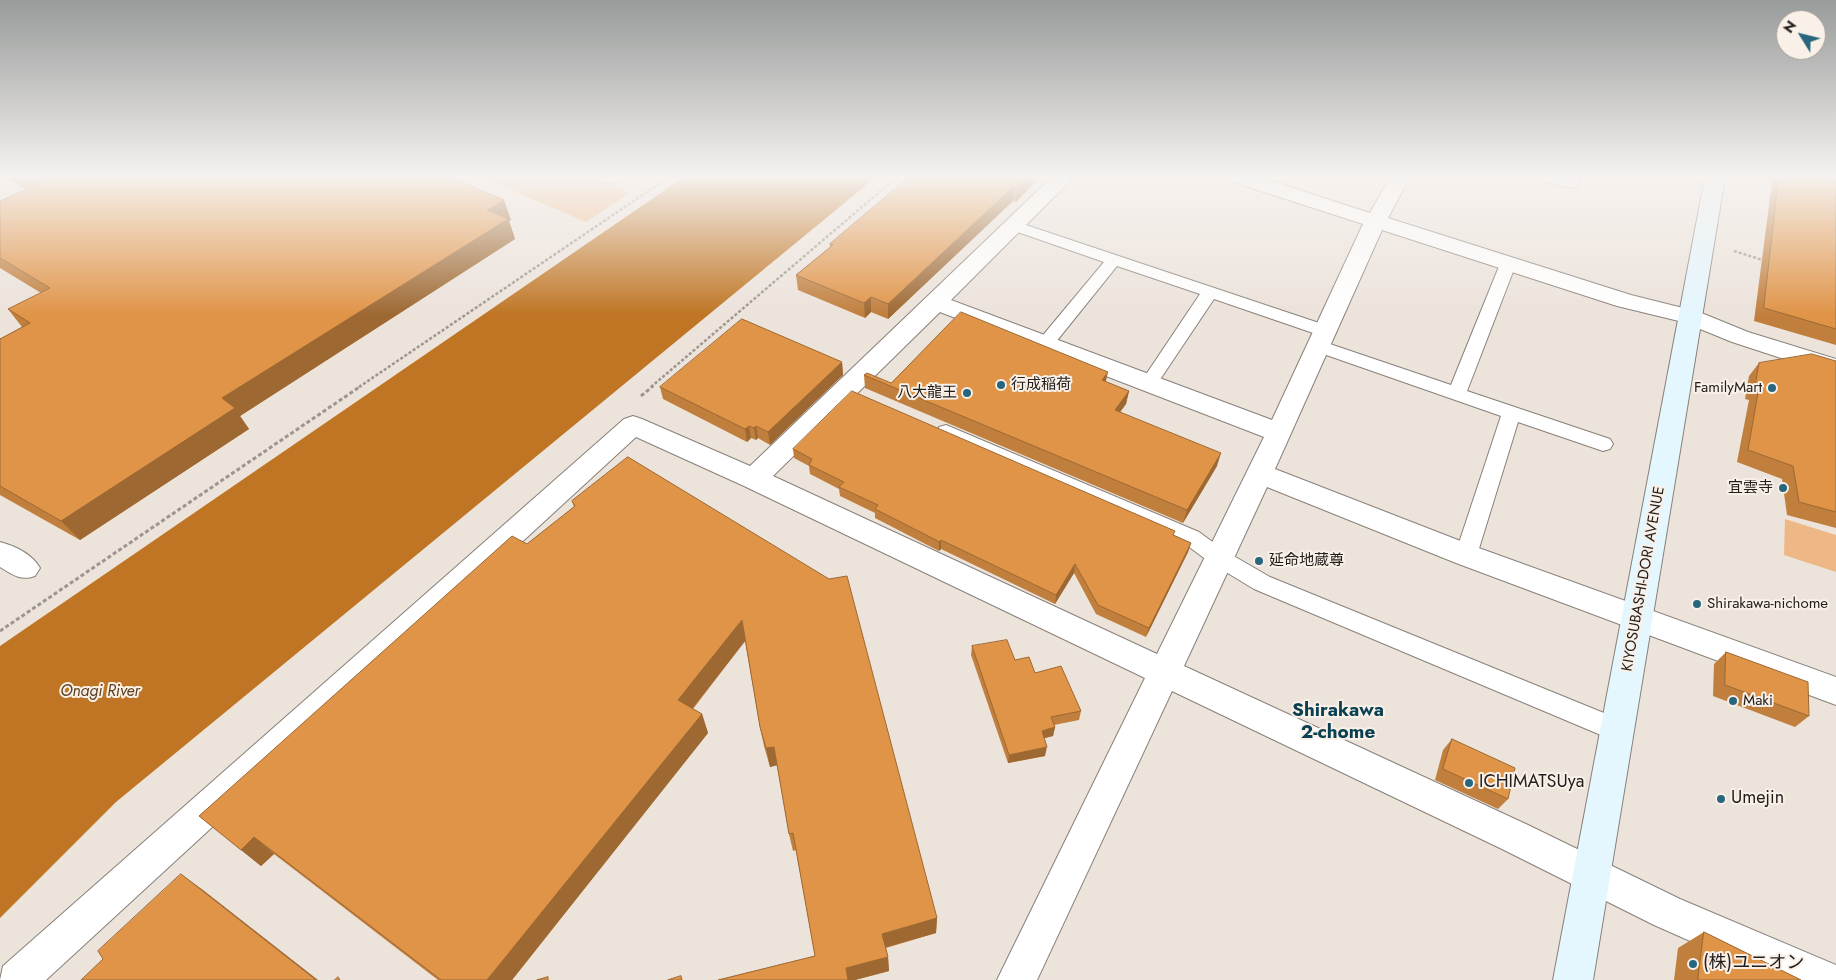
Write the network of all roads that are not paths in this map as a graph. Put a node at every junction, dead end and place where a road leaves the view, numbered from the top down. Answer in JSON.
{"nodes":[{"id":1,"x":1375,"y":222,"type":"edge"},
{"id":2,"x":1017,"y":223,"type":"edge"},
{"id":3,"x":1377,"y":223,"type":"edge"},
{"id":4,"x":1707,"y":223,"type":"edge"},
{"id":5,"x":1014,"y":226,"type":"junction"},
{"id":6,"x":1114,"y":260,"type":"junction"},
{"id":7,"x":1508,"y":264,"type":"junction"},
{"id":8,"x":1210,"y":292,"type":"junction"},
{"id":9,"x":936,"y":302,"type":"junction"},
{"id":10,"x":1691,"y":317,"type":"junction"},
{"id":11,"x":1321,"y":338,"type":"junction"},
{"id":12,"x":1045,"y":344,"type":"junction"},
{"id":13,"x":1836,"y":368,"type":"edge"},
{"id":14,"x":1149,"y":384,"type":"junction"},
{"id":15,"x":1457,"y":394,"type":"junction"},
{"id":16,"x":1511,"y":413,"type":"junction"},
{"id":17,"x":927,"y":424,"type":"edge"},
{"id":18,"x":1278,"y":433,"type":"junction"},
{"id":19,"x":1603,"y":444,"type":"dead end"},
{"id":20,"x":1259,"y":473,"type":"junction"},
{"id":21,"x":754,"y":479,"type":"junction"},
{"id":22,"x":0,"y":553,"type":"edge"},
{"id":23,"x":1466,"y":555,"type":"junction"},
{"id":24,"x":1218,"y":557,"type":"junction"},
{"id":25,"x":24,"y":568,"type":"dead end"},
{"id":26,"x":1637,"y":619,"type":"junction"},
{"id":27,"x":1164,"y":673,"type":"junction"},
{"id":28,"x":1836,"y":691,"type":"edge"},
{"id":29,"x":1617,"y":730,"type":"junction"},
{"id":30,"x":1591,"y":876,"type":"junction"},
{"id":31,"x":17,"y":980,"type":"edge"},
{"id":32,"x":1017,"y":980,"type":"edge"},
{"id":33,"x":1573,"y":980,"type":"edge"},
{"id":34,"x":1824,"y":980,"type":"edge"}],
"edges":[{"from":1,"to":11,"type":"street"},
{"from":2,"to":5,"type":"street"},
{"from":3,"to":7,"type":"street"},
{"from":4,"to":10,"type":"main road","name":"KIYOSUBASHI-DORI AVENUE"},
{"from":5,"to":6,"type":"lane"},
{"from":5,"to":9,"type":"street"},
{"from":6,"to":8,"type":"lane"},
{"from":6,"to":12,"type":"lane"},
{"from":7,"to":10,"type":"street"},
{"from":7,"to":15,"type":"lane"},
{"from":8,"to":11,"type":"lane"},
{"from":8,"to":14,"type":"lane"},
{"from":9,"to":12,"type":"street"},
{"from":9,"to":21,"type":"street"},
{"from":10,"to":13,"type":"street"},
{"from":10,"to":26,"type":"main road","name":"KIYOSUBASHI-DORI AVENUE"},
{"from":11,"to":15,"type":"lane"},
{"from":11,"to":18,"type":"street"},
{"from":12,"to":14,"type":"street"},
{"from":14,"to":18,"type":"street"},
{"from":15,"to":16,"type":"lane"},
{"from":16,"to":19,"type":"lane"},
{"from":16,"to":23,"type":"lane"},
{"from":17,"to":24,"type":"lane"},
{"from":18,"to":20,"type":"street"},
{"from":20,"to":23,"type":"street"},
{"from":20,"to":24,"type":"street"},
{"from":21,"to":27,"type":"street"},
{"from":21,"to":31,"type":"street"},
{"from":22,"to":25,"type":"street"},
{"from":23,"to":26,"type":"street"},
{"from":24,"to":27,"type":"street"},
{"from":24,"to":29,"type":"lane"},
{"from":26,"to":28,"type":"street"},
{"from":26,"to":29,"type":"main road","name":"KIYOSUBASHI-DORI AVENUE"},
{"from":27,"to":30,"type":"street"},
{"from":27,"to":32,"type":"street"},
{"from":29,"to":30,"type":"main road","name":"KIYOSUBASHI-DORI AVENUE"},
{"from":30,"to":33,"type":"main road","name":"KIYOSUBASHI-DORI AVENUE"},
{"from":30,"to":34,"type":"street"}]}
